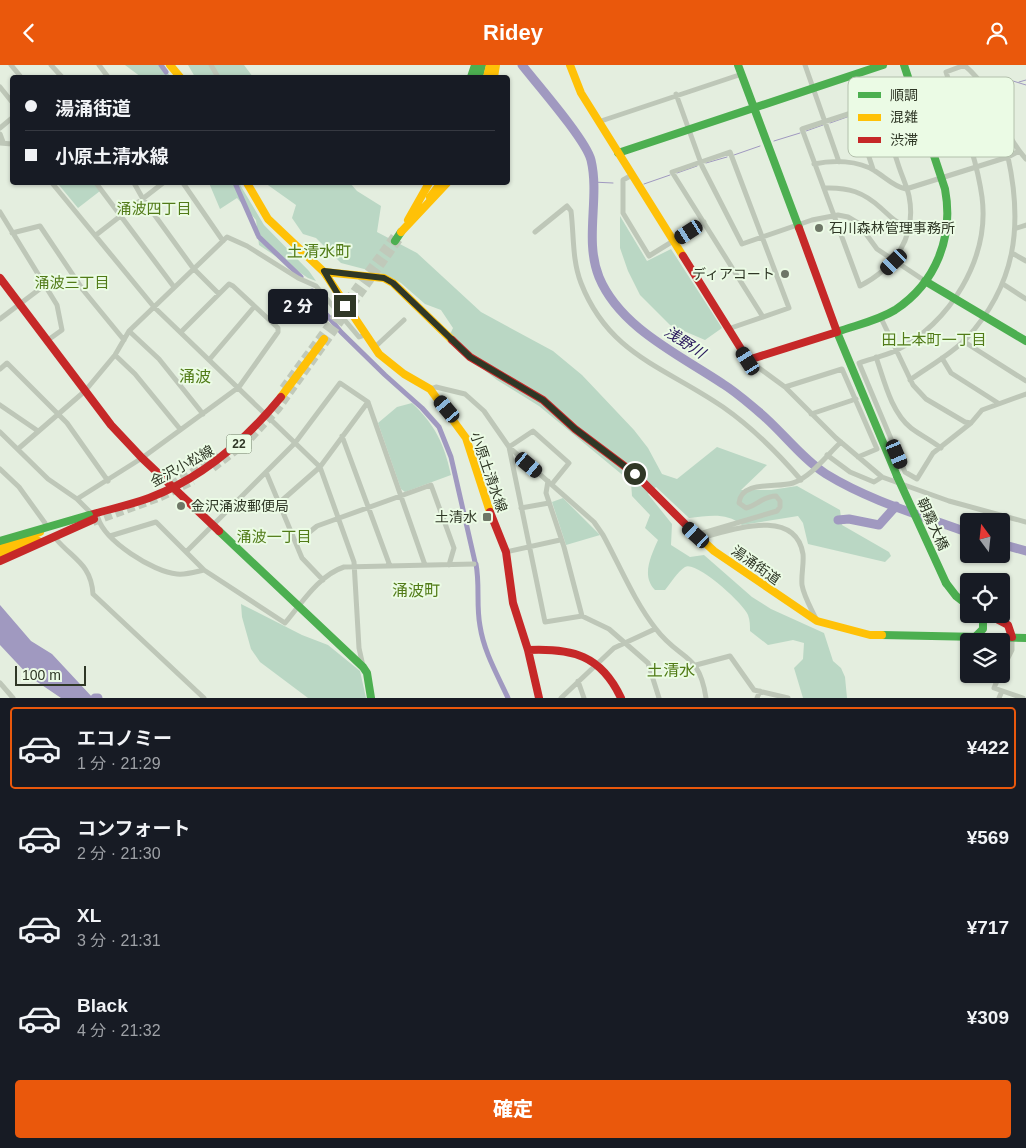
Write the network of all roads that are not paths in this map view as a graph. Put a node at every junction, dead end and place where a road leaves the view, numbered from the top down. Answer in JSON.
{"nodes":[{"id":1,"x":11,"y":65,"type":"edge"},
{"id":2,"x":51,"y":65,"type":"edge"},
{"id":3,"x":170,"y":65,"type":"edge"},
{"id":4,"x":570,"y":65,"type":"edge"},
{"id":5,"x":738,"y":65,"type":"edge"},
{"id":6,"x":804,"y":65,"type":"edge"},
{"id":7,"x":883,"y":65,"type":"edge"},
{"id":8,"x":904,"y":65,"type":"edge"},
{"id":9,"x":965,"y":65,"type":"edge"},
{"id":10,"x":742,"y":74,"type":"junction"},
{"id":11,"x":19,"y":75,"type":"edge"},
{"id":12,"x":60,"y":75,"type":"edge"},
{"id":13,"x":178,"y":75,"type":"edge"},
{"id":14,"x":908,"y":77,"type":"edge"},
{"id":15,"x":948,"y":77,"type":"edge"},
{"id":16,"x":978,"y":77,"type":"edge"},
{"id":17,"x":0,"y":87,"type":"edge"},
{"id":18,"x":813,"y":88,"type":"junction"},
{"id":19,"x":676,"y":94,"type":"junction"},
{"id":20,"x":10,"y":100,"type":"edge"},
{"id":21,"x":753,"y":108,"type":"junction"},
{"id":22,"x":848,"y":114,"type":"edge"},
{"id":23,"x":10,"y":120,"type":"edge"},
{"id":24,"x":826,"y":121,"type":"junction"},
{"id":25,"x":598,"y":122,"type":"junction"},
{"id":26,"x":0,"y":128,"type":"edge"},
{"id":27,"x":689,"y":129,"type":"junction"},
{"id":28,"x":0,"y":133,"type":"edge"},
{"id":29,"x":1014,"y":141,"type":"edge"},
{"id":30,"x":2,"y":143,"type":"edge"},
{"id":31,"x":1019,"y":151,"type":"junction"},
{"id":32,"x":618,"y":153,"type":"junction"},
{"id":33,"x":1014,"y":154,"type":"edge"},
{"id":34,"x":869,"y":157,"type":"edge"},
{"id":35,"x":896,"y":157,"type":"edge"},
{"id":36,"x":934,"y":157,"type":"edge"},
{"id":37,"x":973,"y":157,"type":"edge"},
{"id":38,"x":1008,"y":157,"type":"joint"},
{"id":39,"x":1026,"y":159,"type":"edge"},
{"id":40,"x":701,"y":162,"type":"junction"},
{"id":41,"x":839,"y":162,"type":"junction"},
{"id":42,"x":814,"y":163,"type":"junction"},
{"id":43,"x":976,"y":166,"type":"junction"},
{"id":44,"x":873,"y":169,"type":"junction"},
{"id":45,"x":632,"y":175,"type":"junction"},
{"id":46,"x":941,"y":177,"type":"junction"},
{"id":47,"x":54,"y":185,"type":"edge"},
{"id":48,"x":98,"y":185,"type":"edge"},
{"id":49,"x":135,"y":185,"type":"edge"},
{"id":50,"x":160,"y":185,"type":"edge"},
{"id":51,"x":183,"y":185,"type":"edge"},
{"id":52,"x":248,"y":185,"type":"edge"},
{"id":53,"x":428,"y":185,"type":"edge"},
{"id":54,"x":432,"y":185,"type":"edge"},
{"id":55,"x":439,"y":185,"type":"edge"},
{"id":56,"x":445,"y":185,"type":"edge"},
{"id":57,"x":824,"y":188,"type":"junction"},
{"id":58,"x":906,"y":189,"type":"junction"},
{"id":59,"x":142,"y":199,"type":"junction"},
{"id":60,"x":0,"y":212,"type":"edge"},
{"id":61,"x":121,"y":215,"type":"junction"},
{"id":62,"x":833,"y":215,"type":"junction"},
{"id":63,"x":704,"y":222,"type":"junction"},
{"id":64,"x":796,"y":225,"type":"junction"},
{"id":65,"x":1026,"y":225,"type":"edge"},
{"id":66,"x":908,"y":227,"type":"junction"},
{"id":67,"x":1016,"y":228,"type":"junction"},
{"id":68,"x":535,"y":231,"type":"dead end"},
{"id":69,"x":401,"y":232,"type":"junction"},
{"id":70,"x":12,"y":233,"type":"junction"},
{"id":71,"x":96,"y":235,"type":"junction"},
{"id":72,"x":762,"y":237,"type":"junction"},
{"id":73,"x":223,"y":241,"type":"junction"},
{"id":74,"x":395,"y":241,"type":"tunnel mouth"},
{"id":75,"x":674,"y":242,"type":"junction"},
{"id":76,"x":1012,"y":253,"type":"junction"},
{"id":77,"x":1026,"y":261,"type":"edge"},
{"id":78,"x":894,"y":262,"type":"junction"},
{"id":79,"x":193,"y":268,"type":"junction"},
{"id":80,"x":324,"y":271,"type":"junction"},
{"id":81,"x":0,"y":278,"type":"edge"},
{"id":82,"x":925,"y":281,"type":"junction"},
{"id":83,"x":1003,"y":284,"type":"junction"},
{"id":84,"x":45,"y":285,"type":"junction"},
{"id":85,"x":174,"y":287,"type":"junction"},
{"id":86,"x":219,"y":294,"type":"junction"},
{"id":87,"x":956,"y":298,"type":"junction"},
{"id":88,"x":1026,"y":299,"type":"edge"},
{"id":89,"x":21,"y":303,"type":"junction"},
{"id":90,"x":154,"y":307,"type":"junction"},
{"id":91,"x":254,"y":307,"type":"junction"},
{"id":92,"x":880,"y":316,"type":"junction"},
{"id":93,"x":984,"y":316,"type":"junction"},
{"id":94,"x":763,"y":317,"type":"junction"},
{"id":95,"x":0,"y":319,"type":"edge"},
{"id":96,"x":404,"y":320,"type":"dead end"},
{"id":97,"x":728,"y":329,"type":"junction"},
{"id":98,"x":129,"y":331,"type":"junction"},
{"id":99,"x":181,"y":332,"type":"junction"},
{"id":100,"x":837,"y":332,"type":"junction"},
{"id":101,"x":364,"y":335,"type":"junction"},
{"id":102,"x":324,"y":339,"type":"dead end"},
{"id":103,"x":48,"y":340,"type":"junction"},
{"id":104,"x":124,"y":340,"type":"junction"},
{"id":105,"x":963,"y":341,"type":"junction"},
{"id":106,"x":1026,"y":341,"type":"edge"},
{"id":107,"x":375,"y":347,"type":"junction"},
{"id":108,"x":895,"y":351,"type":"junction"},
{"id":109,"x":115,"y":355,"type":"junction"},
{"id":110,"x":876,"y":357,"type":"junction"},
{"id":111,"x":942,"y":358,"type":"junction"},
{"id":112,"x":209,"y":360,"type":"junction"},
{"id":113,"x":748,"y":361,"type":"junction"},
{"id":114,"x":0,"y":369,"type":"edge"},
{"id":115,"x":910,"y":380,"type":"junction"},
{"id":116,"x":1026,"y":381,"type":"edge"},
{"id":117,"x":239,"y":387,"type":"junction"},
{"id":118,"x":785,"y":387,"type":"junction"},
{"id":119,"x":430,"y":389,"type":"junction"},
{"id":120,"x":85,"y":391,"type":"junction"},
{"id":121,"x":1026,"y":394,"type":"edge"},
{"id":122,"x":856,"y":399,"type":"junction"},
{"id":123,"x":368,"y":402,"type":"junction"},
{"id":124,"x":998,"y":403,"type":"junction"},
{"id":125,"x":0,"y":405,"type":"edge"},
{"id":126,"x":203,"y":414,"type":"junction"},
{"id":127,"x":811,"y":414,"type":"junction"},
{"id":128,"x":59,"y":415,"type":"junction"},
{"id":129,"x":267,"y":416,"type":"junction"},
{"id":130,"x":972,"y":423,"type":"junction"},
{"id":131,"x":180,"y":429,"type":"junction"},
{"id":132,"x":38,"y":431,"type":"junction"},
{"id":133,"x":0,"y":432,"type":"edge"},
{"id":134,"x":342,"y":436,"type":"junction"},
{"id":135,"x":295,"y":443,"type":"junction"},
{"id":136,"x":841,"y":443,"type":"junction"},
{"id":137,"x":509,"y":447,"type":"junction"},
{"id":138,"x":941,"y":448,"type":"junction"},
{"id":139,"x":18,"y":449,"type":"junction"},
{"id":140,"x":826,"y":456,"type":"junction"},
{"id":141,"x":858,"y":457,"type":"junction"},
{"id":142,"x":142,"y":458,"type":"junction"},
{"id":143,"x":320,"y":467,"type":"junction"},
{"id":144,"x":0,"y":469,"type":"edge"},
{"id":145,"x":266,"y":472,"type":"junction"},
{"id":146,"x":882,"y":477,"type":"junction"},
{"id":147,"x":803,"y":478,"type":"junction"},
{"id":148,"x":108,"y":481,"type":"junction"},
{"id":149,"x":550,"y":482,"type":"junction"},
{"id":150,"x":176,"y":487,"type":"junction"},
{"id":151,"x":400,"y":496,"type":"junction"},
{"id":152,"x":77,"y":499,"type":"junction"},
{"id":153,"x":279,"y":503,"type":"junction"},
{"id":154,"x":549,"y":503,"type":"junction"},
{"id":155,"x":369,"y":507,"type":"junction"},
{"id":156,"x":521,"y":508,"type":"junction"},
{"id":157,"x":93,"y":517,"type":"junction"},
{"id":158,"x":338,"y":517,"type":"junction"},
{"id":159,"x":1026,"y":522,"type":"edge"},
{"id":160,"x":45,"y":523,"type":"dead end"},
{"id":161,"x":213,"y":524,"type":"junction"},
{"id":162,"x":110,"y":536,"type":"junction"},
{"id":163,"x":698,"y":537,"type":"junction"},
{"id":164,"x":56,"y":539,"type":"dead end"},
{"id":165,"x":560,"y":540,"type":"junction"},
{"id":166,"x":0,"y":541,"type":"edge"},
{"id":167,"x":296,"y":543,"type":"junction"},
{"id":168,"x":0,"y":547,"type":"edge"},
{"id":169,"x":529,"y":547,"type":"junction"},
{"id":170,"x":186,"y":552,"type":"junction"},
{"id":171,"x":506,"y":552,"type":"junction"},
{"id":172,"x":0,"y":555,"type":"edge"},
{"id":173,"x":0,"y":561,"type":"edge"},
{"id":174,"x":425,"y":565,"type":"junction"},
{"id":175,"x":449,"y":565,"type":"junction"},
{"id":176,"x":474,"y":565,"type":"dead end"},
{"id":177,"x":354,"y":566,"type":"junction"},
{"id":178,"x":390,"y":566,"type":"junction"},
{"id":179,"x":204,"y":570,"type":"junction"},
{"id":180,"x":323,"y":580,"type":"junction"},
{"id":181,"x":960,"y":599,"type":"edge"},
{"id":182,"x":300,"y":606,"type":"junction"},
{"id":183,"x":582,"y":616,"type":"junction"},
{"id":184,"x":817,"y":621,"type":"junction"},
{"id":185,"x":1004,"y":623,"type":"edge"},
{"id":186,"x":655,"y":629,"type":"junction"},
{"id":187,"x":960,"y":637,"type":"edge"},
{"id":188,"x":1012,"y":637,"type":"junction"},
{"id":189,"x":1026,"y":638,"type":"edge"},
{"id":190,"x":625,"y":641,"type":"junction"},
{"id":191,"x":528,"y":650,"type":"junction"},
{"id":192,"x":1010,"y":654,"type":"edge"},
{"id":193,"x":596,"y":663,"type":"junction"},
{"id":194,"x":696,"y":665,"type":"junction"},
{"id":195,"x":363,"y":667,"type":"junction"},
{"id":196,"x":578,"y":681,"type":"junction"},
{"id":197,"x":0,"y":683,"type":"edge"},
{"id":198,"x":996,"y":683,"type":"edge"},
{"id":199,"x":760,"y":691,"type":"junction"},
{"id":200,"x":1002,"y":691,"type":"junction"},
{"id":201,"x":13,"y":698,"type":"edge"},
{"id":202,"x":204,"y":698,"type":"edge"},
{"id":203,"x":371,"y":698,"type":"edge"},
{"id":204,"x":539,"y":698,"type":"edge"},
{"id":205,"x":561,"y":698,"type":"edge"},
{"id":206,"x":584,"y":698,"type":"edge"},
{"id":207,"x":621,"y":698,"type":"edge"},
{"id":208,"x":659,"y":698,"type":"edge"},
{"id":209,"x":706,"y":698,"type":"edge"},
{"id":210,"x":757,"y":698,"type":"edge"},
{"id":211,"x":788,"y":698,"type":"edge"},
{"id":212,"x":999,"y":698,"type":"edge"},
{"id":213,"x":1023,"y":698,"type":"edge"}],
"edges":[{"from":1,"to":11,"type":"street"},
{"from":2,"to":12,"type":"street"},
{"from":3,"to":13,"type":"street"},
{"from":4,"to":25,"type":"street"},
{"from":5,"to":10,"type":"street","name":"朝霧大橋"},
{"from":6,"to":18,"type":"street"},
{"from":7,"to":18,"type":"street"},
{"from":8,"to":14,"type":"street"},
{"from":9,"to":15,"type":"street"},
{"from":9,"to":16,"type":"street"},
{"from":10,"to":19,"type":"street"},
{"from":10,"to":21,"type":"street","name":"朝霧大橋"},
{"from":17,"to":20,"type":"street"},
{"from":18,"to":21,"type":"street"},
{"from":18,"to":24,"type":"street"},
{"from":19,"to":25,"type":"street"},
{"from":19,"to":27,"type":"street"},
{"from":21,"to":27,"type":"street"},
{"from":21,"to":64,"type":"street","name":"朝霧大橋"},
{"from":22,"to":24,"type":"street"},
{"from":23,"to":26,"type":"street"},
{"from":24,"to":41,"type":"street"},
{"from":24,"to":42,"type":"street"},
{"from":25,"to":32,"type":"street"},
{"from":27,"to":32,"type":"street"},
{"from":27,"to":40,"type":"street"},
{"from":28,"to":30,"type":"street"},
{"from":29,"to":31,"type":"street"},
{"from":31,"to":33,"type":"street"},
{"from":31,"to":39,"type":"street"},
{"from":32,"to":45,"type":"street"},
{"from":34,"to":44,"type":"street"},
{"from":35,"to":58,"type":"street"},
{"from":36,"to":46,"type":"street"},
{"from":37,"to":43,"type":"street"},
{"from":38,"to":43,"type":"street"},
{"from":38,"to":67,"type":"street"},
{"from":40,"to":63,"type":"street"},
{"from":40,"to":72,"type":"street"},
{"from":40,"to":72,"type":"street"},
{"from":41,"to":42,"type":"street"},
{"from":41,"to":44,"type":"street"},
{"from":42,"to":57,"type":"street"},
{"from":43,"to":46,"type":"street"},
{"from":43,"to":87,"type":"street"},
{"from":44,"to":58,"type":"street"},
{"from":45,"to":75,"type":"street"},
{"from":45,"to":75,"type":"street"},
{"from":46,"to":58,"type":"street"},
{"from":46,"to":82,"type":"street"},
{"from":47,"to":71,"type":"street"},
{"from":48,"to":61,"type":"street"},
{"from":49,"to":59,"type":"street"},
{"from":50,"to":59,"type":"street"},
{"from":51,"to":73,"type":"street"},
{"from":52,"to":80,"type":"street","name":"小原土清水線"},
{"from":53,"to":69,"type":"street","bridge":true},
{"from":54,"to":55,"type":"street"},
{"from":56,"to":69,"type":"street","bridge":true},
{"from":57,"to":62,"type":"street"},
{"from":57,"to":66,"type":"street"},
{"from":58,"to":66,"type":"street"},
{"from":59,"to":61,"type":"street"},
{"from":59,"to":79,"type":"street"},
{"from":60,"to":70,"type":"street"},
{"from":61,"to":71,"type":"street"},
{"from":61,"to":85,"type":"street"},
{"from":62,"to":64,"type":"street"},
{"from":62,"to":78,"type":"street"},
{"from":62,"to":78,"type":"street"},
{"from":63,"to":75,"type":"street"},
{"from":63,"to":94,"type":"street"},
{"from":64,"to":72,"type":"street"},
{"from":64,"to":100,"type":"street","name":"朝霧大橋"},
{"from":65,"to":67,"type":"street"},
{"from":66,"to":78,"type":"street"},
{"from":67,"to":76,"type":"street"},
{"from":68,"to":147,"type":"street"},
{"from":69,"to":74,"type":"street"},
{"from":70,"to":84,"type":"street"},
{"from":70,"to":104,"type":"street"},
{"from":71,"to":90,"type":"street"},
{"from":72,"to":94,"type":"street"},
{"from":73,"to":79,"type":"street"},
{"from":73,"to":101,"type":"street"},
{"from":75,"to":97,"type":"street"},
{"from":76,"to":77,"type":"street"},
{"from":76,"to":83,"type":"street"},
{"from":78,"to":82,"type":"street"},
{"from":79,"to":85,"type":"street"},
{"from":79,"to":86,"type":"street"},
{"from":80,"to":101,"type":"street","name":"小原土清水線"},
{"from":80,"to":163,"type":"street","name":"湯涌街道"},
{"from":81,"to":89,"type":"street"},
{"from":82,"to":87,"type":"street"},
{"from":82,"to":92,"type":"street"},
{"from":83,"to":88,"type":"street"},
{"from":83,"to":93,"type":"street"},
{"from":84,"to":89,"type":"street"},
{"from":84,"to":103,"type":"street"},
{"from":85,"to":90,"type":"street"},
{"from":86,"to":91,"type":"street"},
{"from":86,"to":99,"type":"street"},
{"from":87,"to":93,"type":"street"},
{"from":87,"to":108,"type":"street"},
{"from":89,"to":95,"type":"street"},
{"from":89,"to":103,"type":"street"},
{"from":90,"to":98,"type":"street"},
{"from":90,"to":99,"type":"street"},
{"from":91,"to":112,"type":"street"},
{"from":91,"to":117,"type":"street"},
{"from":92,"to":100,"type":"street"},
{"from":92,"to":108,"type":"street"},
{"from":93,"to":105,"type":"street"},
{"from":93,"to":106,"type":"street"},
{"from":94,"to":97,"type":"street"},
{"from":96,"to":107,"type":"street"},
{"from":97,"to":113,"type":"street"},
{"from":98,"to":104,"type":"street"},
{"from":98,"to":126,"type":"street"},
{"from":99,"to":112,"type":"street"},
{"from":100,"to":113,"type":"street"},
{"from":100,"to":181,"type":"street","name":"朝霧大橋","bridge":true},
{"from":101,"to":107,"type":"street","name":"小原土清水線"},
{"from":102,"to":129,"type":"street","name":"金沢小松線","number":"22"},
{"from":103,"to":120,"type":"street"},
{"from":104,"to":109,"type":"street"},
{"from":105,"to":111,"type":"street"},
{"from":105,"to":116,"type":"street"},
{"from":107,"to":119,"type":"street","name":"小原土清水線"},
{"from":108,"to":110,"type":"street"},
{"from":108,"to":115,"type":"street"},
{"from":109,"to":120,"type":"street"},
{"from":109,"to":131,"type":"street"},
{"from":110,"to":138,"type":"street"},
{"from":110,"to":138,"type":"street"},
{"from":111,"to":115,"type":"street"},
{"from":111,"to":124,"type":"street"},
{"from":112,"to":117,"type":"street"},
{"from":113,"to":118,"type":"street"},
{"from":114,"to":128,"type":"street"},
{"from":115,"to":130,"type":"street"},
{"from":117,"to":126,"type":"street"},
{"from":117,"to":129,"type":"street"},
{"from":118,"to":122,"type":"street"},
{"from":118,"to":127,"type":"street"},
{"from":119,"to":137,"type":"street"},
{"from":119,"to":171,"type":"street","name":"小原土清水線"},
{"from":120,"to":128,"type":"street"},
{"from":120,"to":142,"type":"street"},
{"from":121,"to":124,"type":"street"},
{"from":122,"to":127,"type":"street"},
{"from":122,"to":141,"type":"street"},
{"from":123,"to":134,"type":"street"},
{"from":123,"to":135,"type":"street"},
{"from":123,"to":151,"type":"street"},
{"from":124,"to":130,"type":"street"},
{"from":125,"to":132,"type":"street"},
{"from":126,"to":131,"type":"street"},
{"from":127,"to":136,"type":"street"},
{"from":128,"to":132,"type":"street"},
{"from":128,"to":148,"type":"street"},
{"from":129,"to":135,"type":"street"},
{"from":129,"to":150,"type":"street","name":"金沢小松線","number":"22"},
{"from":130,"to":138,"type":"street"},
{"from":131,"to":142,"type":"street"},
{"from":132,"to":139,"type":"street"},
{"from":133,"to":139,"type":"street"},
{"from":134,"to":143,"type":"street"},
{"from":134,"to":155,"type":"street"},
{"from":135,"to":143,"type":"street"},
{"from":135,"to":145,"type":"street"},
{"from":136,"to":140,"type":"street"},
{"from":136,"to":141,"type":"street"},
{"from":137,"to":149,"type":"street"},
{"from":137,"to":149,"type":"street"},
{"from":137,"to":156,"type":"street"},
{"from":139,"to":152,"type":"street"},
{"from":140,"to":146,"type":"street"},
{"from":140,"to":147,"type":"street"},
{"from":141,"to":146,"type":"street"},
{"from":142,"to":148,"type":"street"},
{"from":142,"to":150,"type":"street"},
{"from":143,"to":153,"type":"street"},
{"from":143,"to":158,"type":"street"},
{"from":144,"to":160,"type":"street"},
{"from":145,"to":153,"type":"street"},
{"from":145,"to":161,"type":"street"},
{"from":146,"to":159,"type":"street"},
{"from":147,"to":163,"type":"street"},
{"from":148,"to":152,"type":"street"},
{"from":149,"to":154,"type":"street"},
{"from":149,"to":186,"type":"street"},
{"from":150,"to":157,"type":"street","name":"金沢小松線","number":"22"},
{"from":150,"to":161,"type":"street"},
{"from":151,"to":155,"type":"street"},
{"from":151,"to":174,"type":"street"},
{"from":151,"to":175,"type":"street"},
{"from":152,"to":157,"type":"street"},
{"from":153,"to":167,"type":"street"},
{"from":154,"to":156,"type":"street"},
{"from":154,"to":165,"type":"street"},
{"from":155,"to":158,"type":"street"},
{"from":155,"to":178,"type":"street"},
{"from":156,"to":169,"type":"street"},
{"from":157,"to":162,"type":"street"},
{"from":157,"to":166,"type":"street","number":"22","bridge":true},
{"from":157,"to":173,"type":"street","number":"22","bridge":true},
{"from":158,"to":167,"type":"street"},
{"from":158,"to":177,"type":"street"},
{"from":161,"to":170,"type":"street"},
{"from":161,"to":182,"type":"street"},
{"from":162,"to":170,"type":"street"},
{"from":162,"to":179,"type":"street"},
{"from":163,"to":184,"type":"street","name":"湯涌街道"},
{"from":163,"to":184,"type":"street"},
{"from":164,"to":202,"type":"street"},
{"from":165,"to":169,"type":"street"},
{"from":165,"to":183,"type":"street"},
{"from":167,"to":180,"type":"street"},
{"from":168,"to":172,"type":"street"},
{"from":169,"to":171,"type":"street"},
{"from":169,"to":183,"type":"street"},
{"from":170,"to":179,"type":"street"},
{"from":171,"to":191,"type":"street","name":"小原土清水線"},
{"from":174,"to":175,"type":"street"},
{"from":174,"to":178,"type":"street"},
{"from":175,"to":176,"type":"street"},
{"from":177,"to":178,"type":"street"},
{"from":177,"to":180,"type":"street"},
{"from":177,"to":195,"type":"street"},
{"from":179,"to":182,"type":"street"},
{"from":180,"to":182,"type":"street"},
{"from":182,"to":195,"type":"street"},
{"from":183,"to":190,"type":"street"},
{"from":184,"to":187,"type":"street","name":"湯涌街道"},
{"from":185,"to":188,"type":"street"},
{"from":186,"to":190,"type":"street"},
{"from":186,"to":194,"type":"street"},
{"from":188,"to":189,"type":"street","name":"湯涌街道"},
{"from":188,"to":192,"type":"street"},
{"from":190,"to":193,"type":"street"},
{"from":190,"to":208,"type":"street"},
{"from":191,"to":193,"type":"street"},
{"from":191,"to":204,"type":"street","name":"小原土清水線"},
{"from":193,"to":196,"type":"street"},
{"from":193,"to":207,"type":"street"},
{"from":194,"to":199,"type":"street"},
{"from":194,"to":209,"type":"street"},
{"from":195,"to":203,"type":"street"},
{"from":196,"to":205,"type":"street"},
{"from":196,"to":206,"type":"street"},
{"from":197,"to":201,"type":"street"},
{"from":198,"to":200,"type":"street"},
{"from":199,"to":210,"type":"street"},
{"from":199,"to":211,"type":"street"},
{"from":200,"to":212,"type":"street"},
{"from":200,"to":213,"type":"street"}]}
